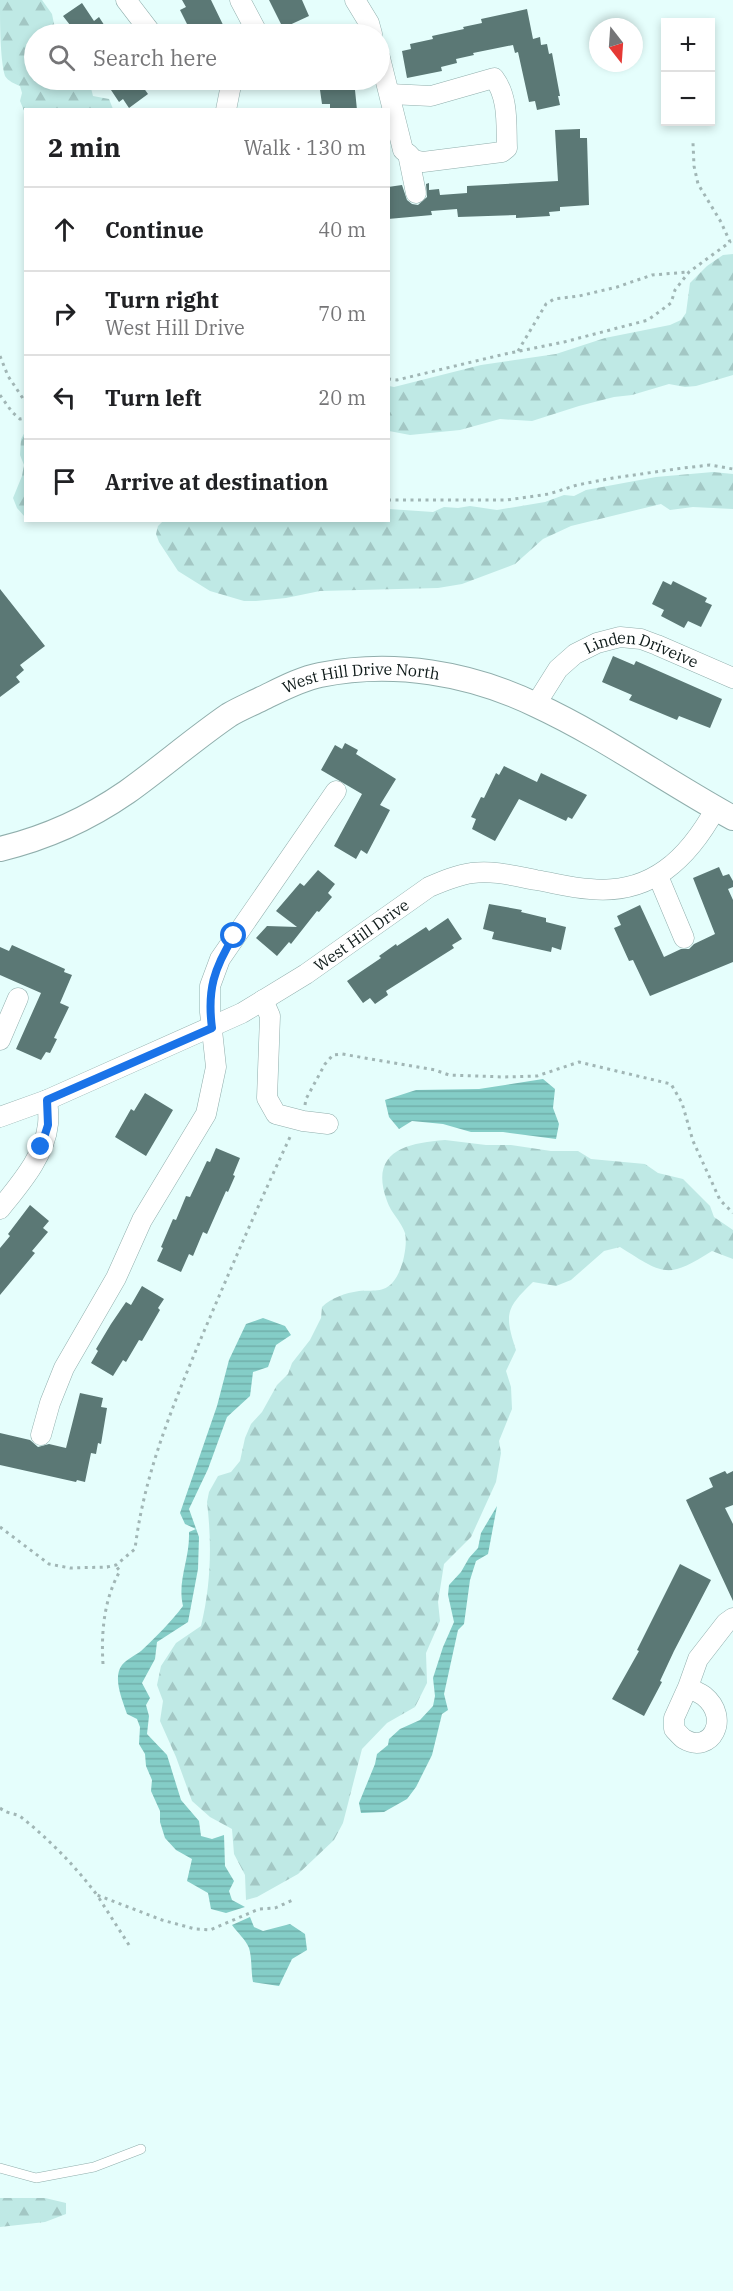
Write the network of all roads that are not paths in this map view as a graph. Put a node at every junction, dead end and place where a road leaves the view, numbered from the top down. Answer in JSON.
{"nodes":[{"id":1,"x":126,"y":0,"type":"edge"},
{"id":2,"x":240,"y":0,"type":"edge"},
{"id":3,"x":355,"y":0,"type":"edge"},
{"id":4,"x":144,"y":24,"type":"edge"},
{"id":5,"x":253,"y":24,"type":"edge"},
{"id":6,"x":365,"y":24,"type":"edge"},
{"id":7,"x":230,"y":90,"type":"edge"},
{"id":8,"x":389,"y":90,"type":"edge"},
{"id":9,"x":390,"y":94,"type":"junction"},
{"id":10,"x":226,"y":108,"type":"edge"},
{"id":11,"x":408,"y":154,"type":"junction"},
{"id":12,"x":416,"y":193,"type":"dead end"},
{"id":13,"x":733,"y":678,"type":"edge"},
{"id":14,"x":536,"y":704,"type":"junction"},
{"id":15,"x":336,"y":790,"type":"dead end"},
{"id":16,"x":724,"y":813,"type":"edge"},
{"id":17,"x":0,"y":849,"type":"edge"},
{"id":18,"x":658,"y":876,"type":"junction"},
{"id":19,"x":684,"y":938,"type":"dead end"},
{"id":20,"x":18,"y":998,"type":"dead end"},
{"id":21,"x":263,"y":1000,"type":"junction"},
{"id":22,"x":212,"y":1028,"type":"junction"},
{"id":23,"x":0,"y":1040,"type":"edge"},
{"id":24,"x":47,"y":1100,"type":"junction"},
{"id":25,"x":0,"y":1117,"type":"edge"},
{"id":26,"x":327,"y":1124,"type":"dead end"},
{"id":27,"x":0,"y":1209,"type":"edge"},
{"id":28,"x":41,"y":1435,"type":"dead end"},
{"id":29,"x":733,"y":1618,"type":"edge"},
{"id":30,"x":688,"y":1687,"type":"dead end"},
{"id":31,"x":141,"y":2149,"type":"dead end"},
{"id":32,"x":0,"y":2168,"type":"edge"}],
"edges":[{"from":1,"to":4,"type":"street"},
{"from":2,"to":5,"type":"street"},
{"from":3,"to":6,"type":"street"},
{"from":7,"to":10,"type":"street"},
{"from":8,"to":9,"type":"street"},
{"from":9,"to":11,"type":"street"},
{"from":9,"to":11,"type":"street"},
{"from":11,"to":12,"type":"street"},
{"from":13,"to":14,"type":"street","name":"Linden Driveive"},
{"from":14,"to":16,"type":"street","name":"West Hill Drive North"},
{"from":14,"to":17,"type":"street","name":"West Hill Drive North"},
{"from":15,"to":22,"type":"street"},
{"from":16,"to":18,"type":"street","name":"West Hill Drive"},
{"from":18,"to":19,"type":"street"},
{"from":18,"to":21,"type":"street","name":"West Hill Drive"},
{"from":20,"to":23,"type":"street"},
{"from":21,"to":22,"type":"street","name":"West Hill Drive"},
{"from":21,"to":26,"type":"street"},
{"from":22,"to":24,"type":"street","name":"West Hill Drive"},
{"from":22,"to":28,"type":"street"},
{"from":24,"to":25,"type":"street","name":"West Hill Drive"},
{"from":24,"to":27,"type":"street"},
{"from":29,"to":30,"type":"street"},
{"from":31,"to":32,"type":"lane"}]}
